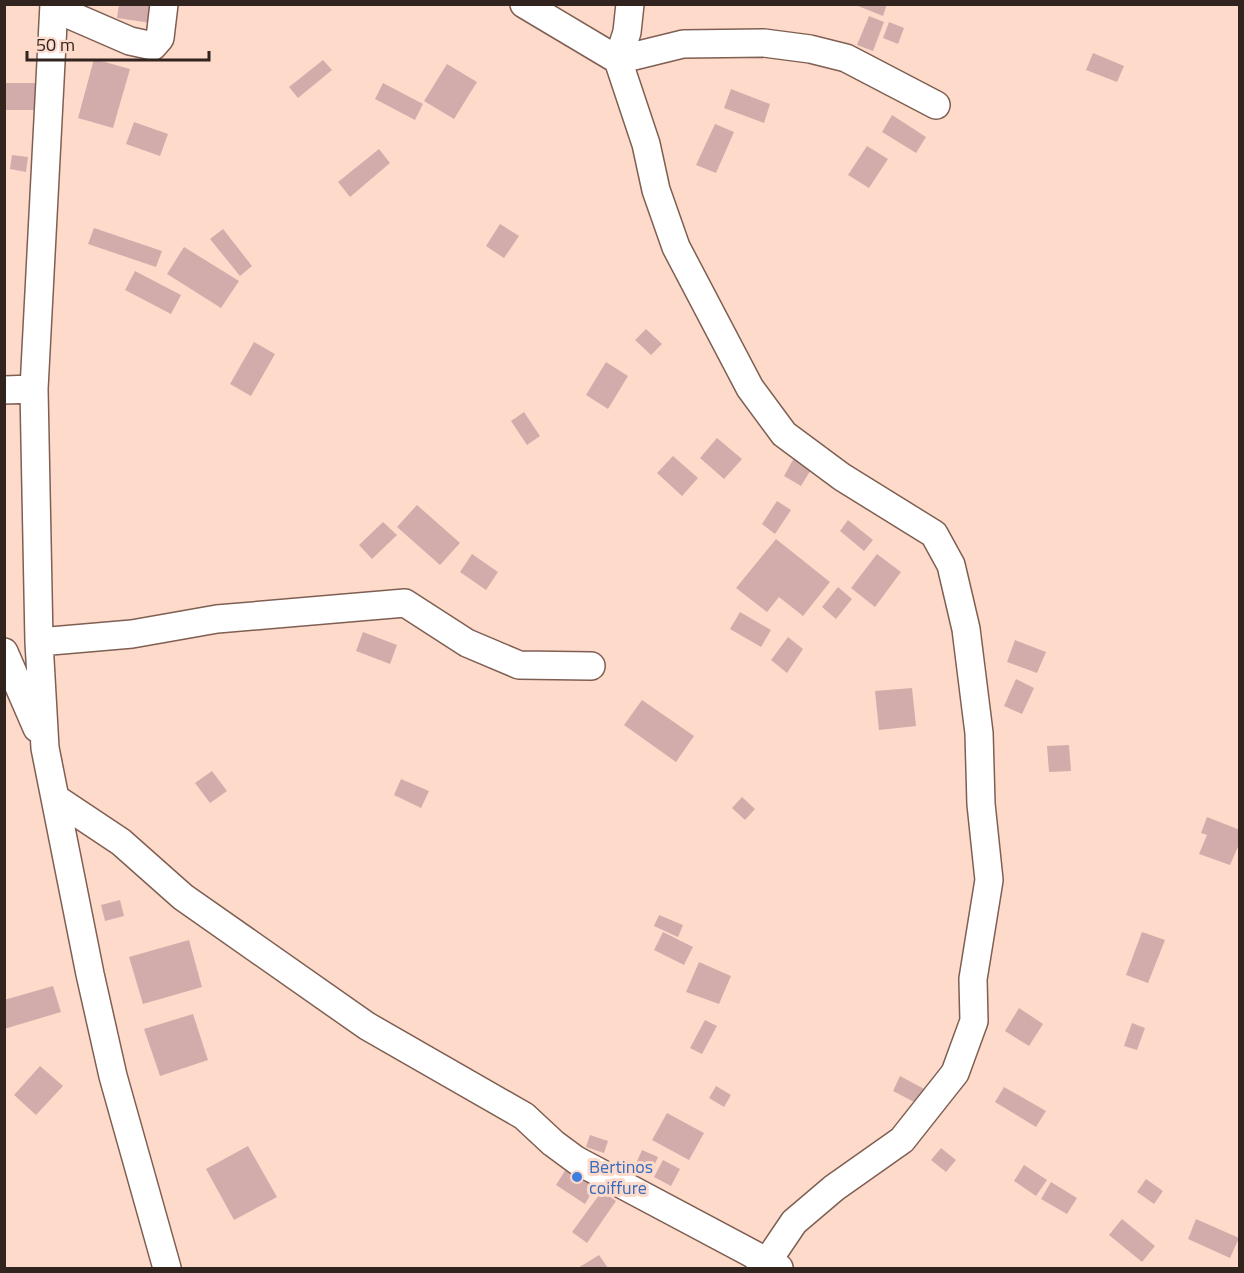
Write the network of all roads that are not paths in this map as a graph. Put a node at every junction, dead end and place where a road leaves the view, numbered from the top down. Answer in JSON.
{"nodes":[{"id":1,"x":164,"y":4,"type":"edge"},
{"id":2,"x":524,"y":4,"type":"edge"},
{"id":3,"x":630,"y":4,"type":"edge"},
{"id":4,"x":54,"y":6,"type":"edge"},
{"id":5,"x":618,"y":60,"type":"junction"},
{"id":6,"x":936,"y":105,"type":"dead end"},
{"id":7,"x":4,"y":390,"type":"edge"},
{"id":8,"x":34,"y":390,"type":"junction"},
{"id":9,"x":39,"y":642,"type":"junction"},
{"id":10,"x":5,"y":653,"type":"edge"},
{"id":11,"x":591,"y":666,"type":"dead end"},
{"id":12,"x":45,"y":748,"type":"junction"},
{"id":13,"x":55,"y":798,"type":"junction"},
{"id":14,"x":769,"y":1266,"type":"edge"},
{"id":15,"x":167,"y":1269,"type":"edge"}],
"edges":[{"from":1,"to":4,"type":"street"},
{"from":2,"to":5,"type":"street"},
{"from":3,"to":5,"type":"street"},
{"from":4,"to":8,"type":"street"},
{"from":5,"to":6,"type":"street"},
{"from":5,"to":14,"type":"street"},
{"from":7,"to":8,"type":"street"},
{"from":8,"to":9,"type":"street"},
{"from":9,"to":11,"type":"street"},
{"from":9,"to":12,"type":"street"},
{"from":10,"to":12,"type":"street"},
{"from":12,"to":13,"type":"street"},
{"from":13,"to":14,"type":"street"},
{"from":13,"to":15,"type":"street"}]}
